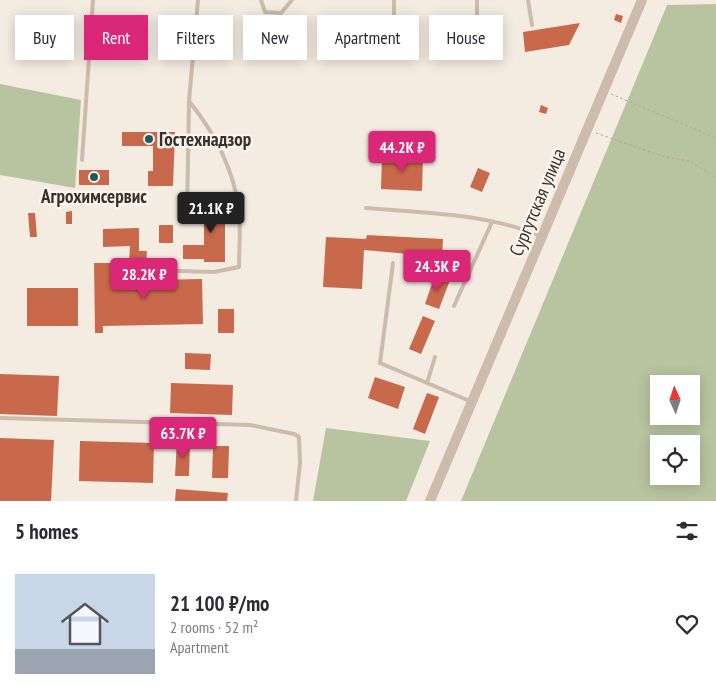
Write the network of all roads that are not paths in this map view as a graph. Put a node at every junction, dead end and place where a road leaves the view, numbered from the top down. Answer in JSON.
{"nodes":[{"id":1,"x":93,"y":0,"type":"edge"},
{"id":2,"x":198,"y":0,"type":"edge"},
{"id":3,"x":261,"y":0,"type":"edge"},
{"id":4,"x":292,"y":0,"type":"edge"},
{"id":5,"x":394,"y":0,"type":"edge"},
{"id":6,"x":477,"y":0,"type":"edge"},
{"id":7,"x":528,"y":0,"type":"edge"},
{"id":8,"x":642,"y":0,"type":"edge"},
{"id":9,"x":394,"y":15,"type":"edge"},
{"id":10,"x":477,"y":15,"type":"dead end"},
{"id":11,"x":532,"y":25,"type":"dead end"},
{"id":12,"x":189,"y":101,"type":"junction"},
{"id":13,"x":82,"y":160,"type":"dead end"},
{"id":14,"x":366,"y":208,"type":"dead end"},
{"id":15,"x":186,"y":218,"type":"dead end"},
{"id":16,"x":492,"y":222,"type":"junction"},
{"id":17,"x":542,"y":237,"type":"junction"},
{"id":18,"x":393,"y":263,"type":"dead end"},
{"id":19,"x":144,"y":270,"type":"dead end"},
{"id":20,"x":454,"y":306,"type":"dead end"},
{"id":21,"x":435,"y":357,"type":"dead end"},
{"id":22,"x":427,"y":383,"type":"junction"},
{"id":23,"x":472,"y":402,"type":"junction"},
{"id":24,"x":0,"y":418,"type":"edge"},
{"id":25,"x":296,"y":501,"type":"edge"},
{"id":26,"x":430,"y":501,"type":"edge"}],
"edges":[{"from":1,"to":13,"type":"lane"},
{"from":2,"to":12,"type":"lane"},
{"from":3,"to":4,"type":"lane"},
{"from":5,"to":9,"type":"lane"},
{"from":6,"to":10,"type":"lane"},
{"from":7,"to":11,"type":"lane"},
{"from":8,"to":17,"type":"street","name":"Сургутская улица"},
{"from":12,"to":15,"type":"lane"},
{"from":12,"to":19,"type":"lane"},
{"from":14,"to":16,"type":"lane"},
{"from":16,"to":17,"type":"lane"},
{"from":16,"to":20,"type":"lane"},
{"from":17,"to":23,"type":"street","name":"Сургутская улица"},
{"from":18,"to":22,"type":"lane"},
{"from":21,"to":22,"type":"lane"},
{"from":22,"to":23,"type":"lane"},
{"from":23,"to":26,"type":"street","name":"Сургутская улица"},
{"from":24,"to":25,"type":"lane"}]}
